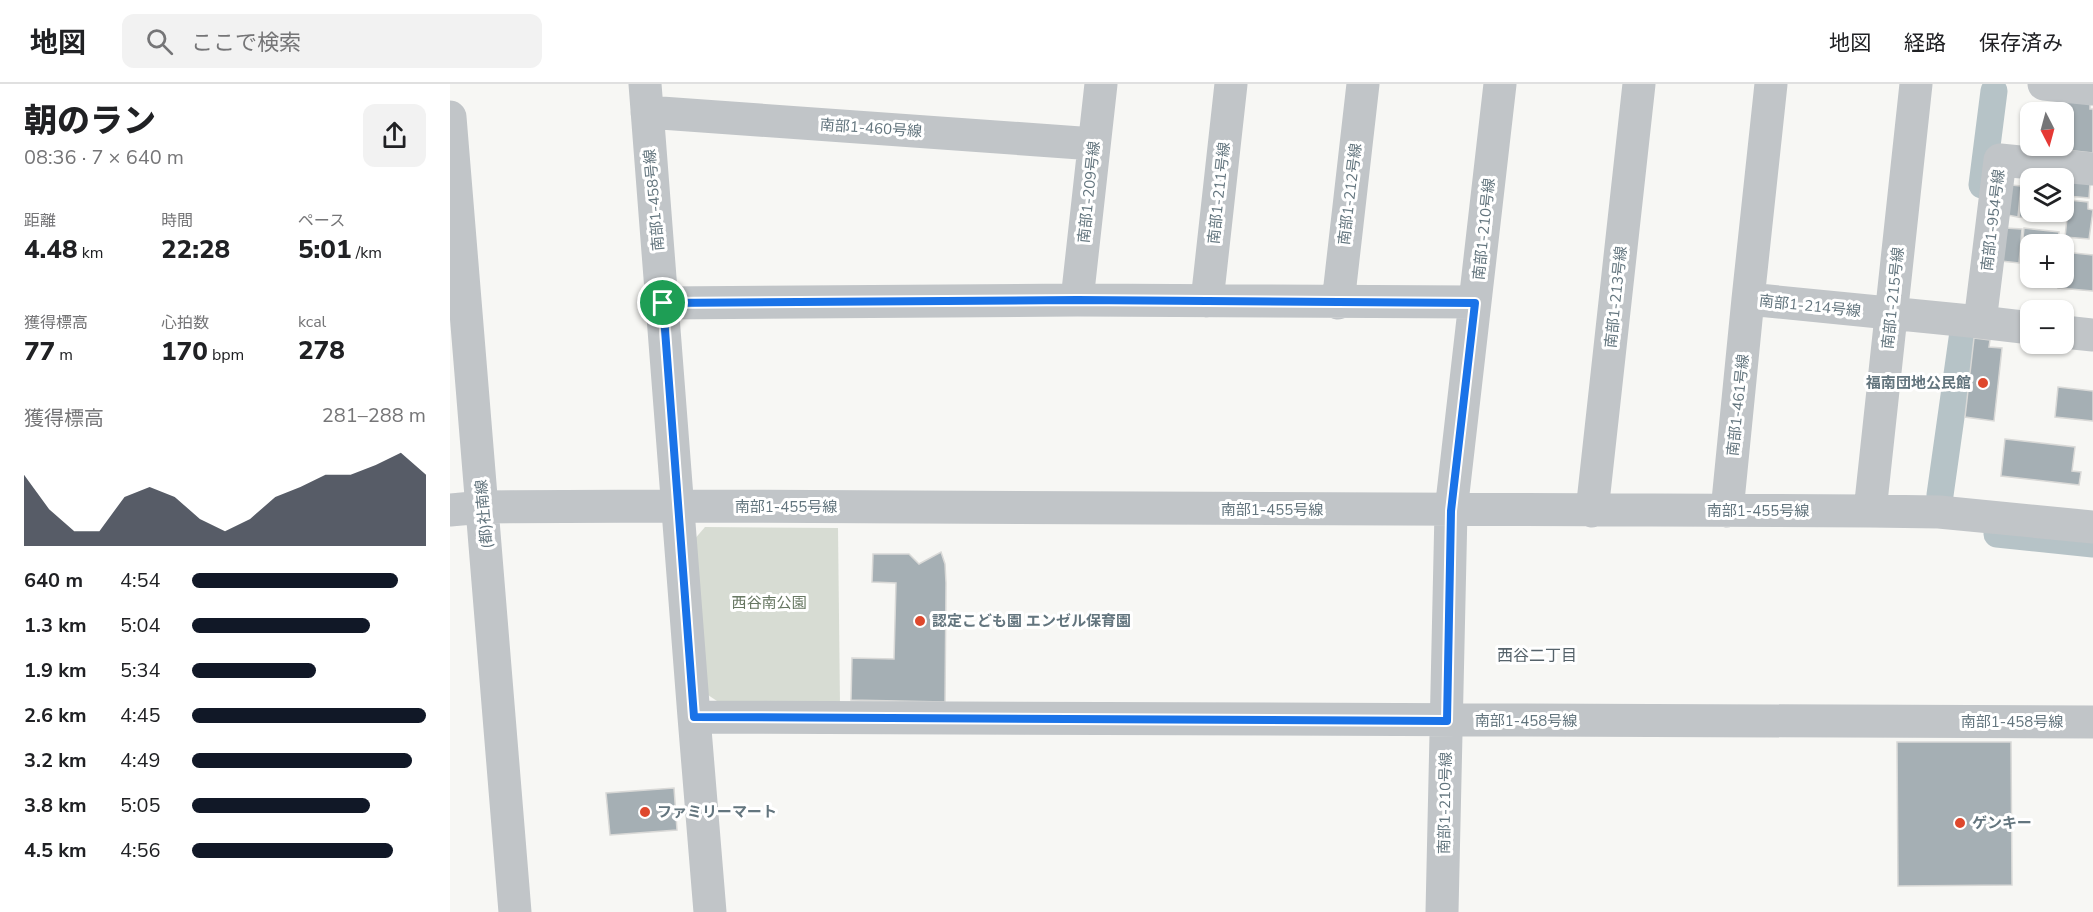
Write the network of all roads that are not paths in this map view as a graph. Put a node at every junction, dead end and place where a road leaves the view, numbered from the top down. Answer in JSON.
{"nodes":[{"id":1,"x":1101,"y":84,"type":"edge"},
{"id":2,"x":1231,"y":84,"type":"edge"},
{"id":3,"x":1363,"y":84,"type":"edge"},
{"id":4,"x":1500,"y":84,"type":"edge"},
{"id":5,"x":1639,"y":84,"type":"edge"},
{"id":6,"x":1771,"y":84,"type":"edge"},
{"id":7,"x":1916,"y":84,"type":"edge"},
{"id":8,"x":2044,"y":84,"type":"edge"},
{"id":9,"x":2093,"y":89,"type":"edge"},
{"id":10,"x":646,"y":98,"type":"edge"},
{"id":11,"x":450,"y":127,"type":"edge"},
{"id":12,"x":1094,"y":144,"type":"junction"},
{"id":13,"x":2093,"y":169,"type":"edge"},
{"id":14,"x":1748,"y":299,"type":"junction"},
{"id":15,"x":1077,"y":300,"type":"junction"},
{"id":16,"x":1207,"y":301,"type":"junction"},
{"id":17,"x":663,"y":303,"type":"junction"},
{"id":18,"x":1338,"y":303,"type":"junction"},
{"id":19,"x":1475,"y":303,"type":"junction"},
{"id":20,"x":1892,"y":314,"type":"junction"},
{"id":21,"x":1980,"y":322,"type":"junction"},
{"id":22,"x":2020,"y":327,"type":"edge"},
{"id":23,"x":2074,"y":333,"type":"edge"},
{"id":24,"x":2093,"y":335,"type":"edge"},
{"id":25,"x":679,"y":506,"type":"junction"},
{"id":26,"x":483,"y":507,"type":"junction"},
{"id":27,"x":450,"y":510,"type":"edge"},
{"id":28,"x":1451,"y":511,"type":"junction"},
{"id":29,"x":1592,"y":511,"type":"junction"},
{"id":30,"x":1727,"y":511,"type":"junction"},
{"id":31,"x":1870,"y":511,"type":"junction"},
{"id":32,"x":2093,"y":527,"type":"edge"},
{"id":33,"x":694,"y":717,"type":"junction"},
{"id":34,"x":1447,"y":721,"type":"junction"},
{"id":35,"x":2093,"y":722,"type":"edge"},
{"id":36,"x":515,"y":912,"type":"edge"},
{"id":37,"x":710,"y":912,"type":"edge"},
{"id":38,"x":1442,"y":912,"type":"edge"}],
"edges":[{"from":1,"to":12,"type":"street","name":"南部1-209号線"},
{"from":2,"to":16,"type":"street","name":"南部1-211号線"},
{"from":3,"to":18,"type":"street","name":"南部1-212号線"},
{"from":4,"to":19,"type":"street","name":"南部1-210号線"},
{"from":5,"to":29,"type":"street","name":"南部1-213号線"},
{"from":6,"to":14,"type":"street","name":"南部1-214号線"},
{"from":7,"to":20,"type":"street","name":"南部1-215号線"},
{"from":8,"to":9,"type":"street"},
{"from":10,"to":12,"type":"street","name":"南部1-460号線"},
{"from":10,"to":17,"type":"street","name":"南部1-458号線"},
{"from":11,"to":26,"type":"street","name":"(都)社南線"},
{"from":12,"to":15,"type":"street","name":"南部1-209号線"},
{"from":13,"to":21,"type":"street","name":"南部1-954号線"},
{"from":14,"to":20,"type":"street","name":"南部1-214号線"},
{"from":14,"to":30,"type":"street","name":"南部1-461号線"},
{"from":15,"to":16,"type":"street"},
{"from":15,"to":17,"type":"street"},
{"from":16,"to":18,"type":"street"},
{"from":17,"to":25,"type":"street","name":"南部1-458号線"},
{"from":18,"to":19,"type":"street"},
{"from":19,"to":28,"type":"street","name":"南部1-210号線"},
{"from":20,"to":21,"type":"street","name":"南部1-214号線"},
{"from":20,"to":31,"type":"street","name":"南部1-215号線"},
{"from":21,"to":22,"type":"street"},
{"from":23,"to":24,"type":"street"},
{"from":25,"to":26,"type":"street","name":"南部1-455号線"},
{"from":25,"to":28,"type":"street","name":"南部1-455号線"},
{"from":25,"to":33,"type":"street","name":"南部1-458号線"},
{"from":26,"to":27,"type":"street","name":"南部1-455号線"},
{"from":26,"to":36,"type":"street","name":"(都)社南線"},
{"from":28,"to":29,"type":"street","name":"南部1-455号線"},
{"from":28,"to":34,"type":"street","name":"南部1-210号線"},
{"from":29,"to":30,"type":"street","name":"南部1-455号線"},
{"from":30,"to":31,"type":"street","name":"南部1-455号線"},
{"from":31,"to":32,"type":"street","name":"南部1-455号線"},
{"from":33,"to":34,"type":"street","name":"南部1-458号線"},
{"from":33,"to":37,"type":"street"},
{"from":34,"to":35,"type":"street","name":"南部1-458号線"},
{"from":34,"to":38,"type":"street","name":"南部1-210号線"}]}
